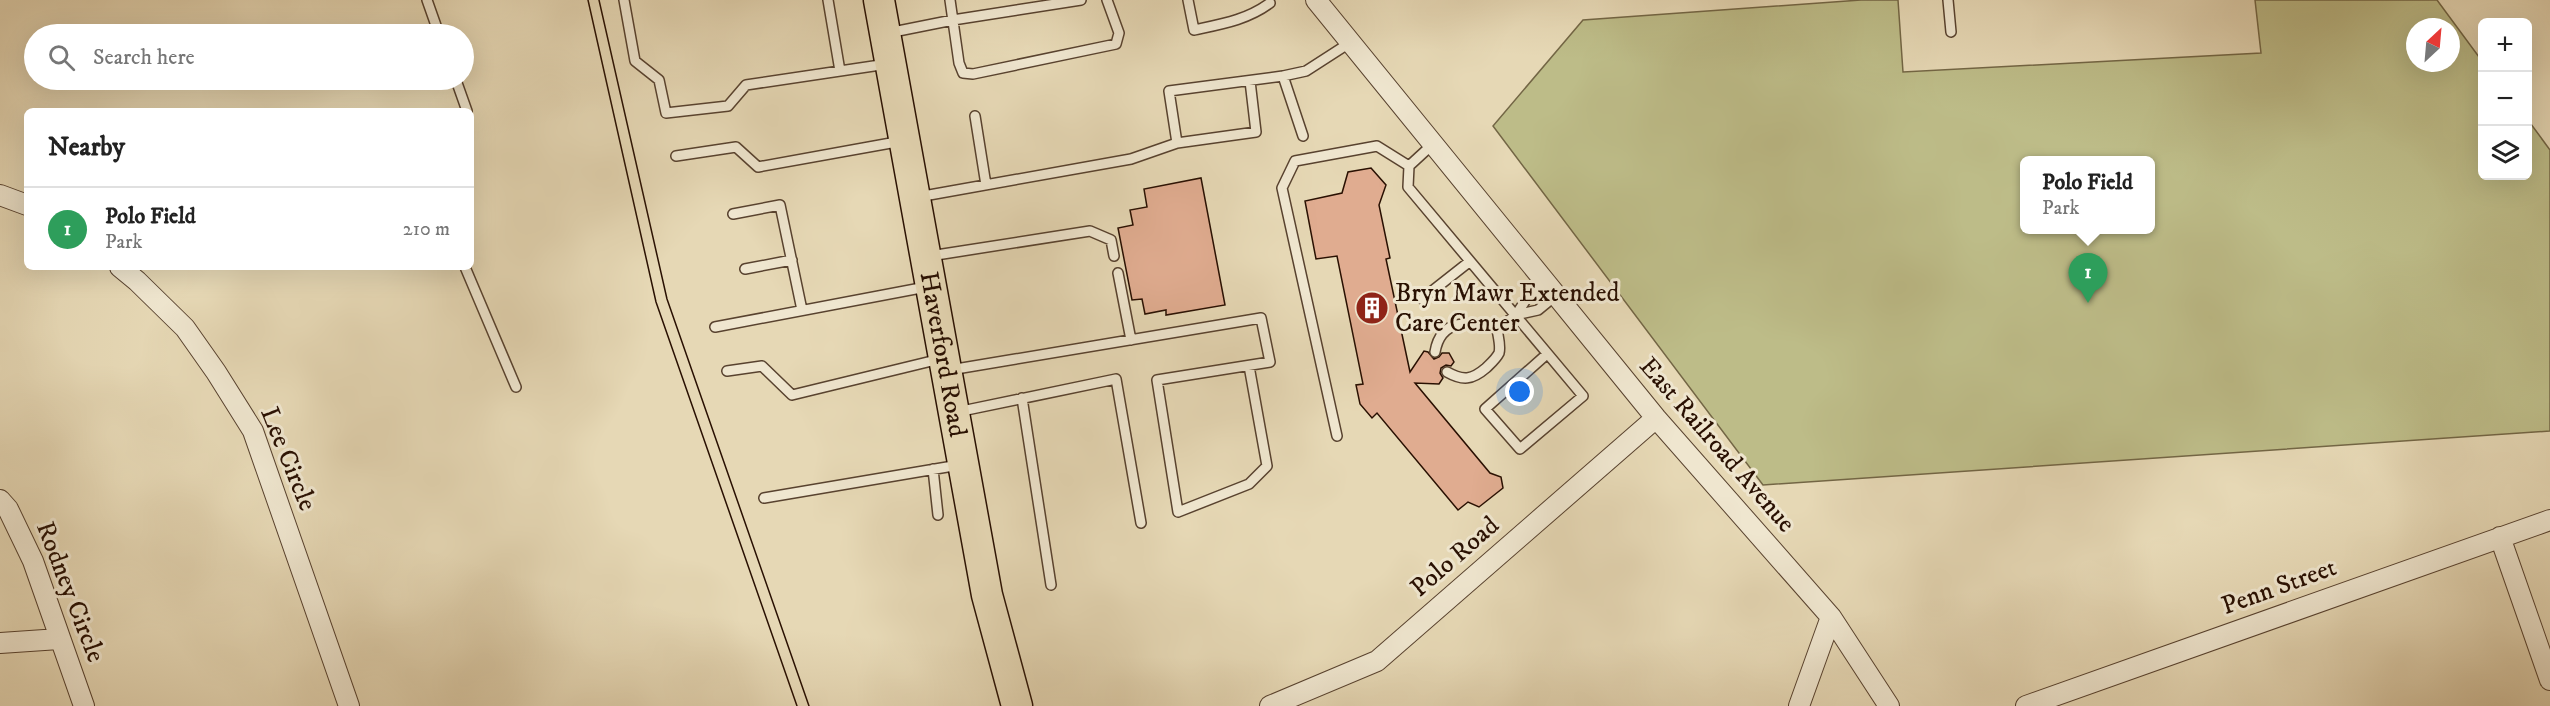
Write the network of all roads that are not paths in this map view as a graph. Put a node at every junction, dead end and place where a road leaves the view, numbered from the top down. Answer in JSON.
{"nodes":[{"id":1,"x":427,"y":0,"type":"edge"},
{"id":2,"x":624,"y":0,"type":"edge"},
{"id":3,"x":828,"y":0,"type":"edge"},
{"id":4,"x":879,"y":0,"type":"edge"},
{"id":5,"x":950,"y":0,"type":"edge"},
{"id":6,"x":1081,"y":0,"type":"edge"},
{"id":7,"x":1107,"y":0,"type":"edge"},
{"id":8,"x":1188,"y":0,"type":"edge"},
{"id":9,"x":1316,"y":0,"type":"edge"},
{"id":10,"x":1948,"y":0,"type":"edge"},
{"id":11,"x":1270,"y":3,"type":"dead end"},
{"id":12,"x":953,"y":20,"type":"junction"},
{"id":13,"x":435,"y":24,"type":"edge"},
{"id":14,"x":1951,"y":32,"type":"dead end"},
{"id":15,"x":885,"y":33,"type":"junction"},
{"id":16,"x":1351,"y":42,"type":"junction"},
{"id":17,"x":890,"y":64,"type":"junction"},
{"id":18,"x":840,"y":71,"type":"junction"},
{"id":19,"x":1283,"y":76,"type":"junction"},
{"id":20,"x":1250,"y":81,"type":"junction"},
{"id":21,"x":460,"y":90,"type":"edge"},
{"id":22,"x":466,"y":108,"type":"edge"},
{"id":23,"x":975,"y":116,"type":"dead end"},
{"id":24,"x":1303,"y":136,"type":"dead end"},
{"id":25,"x":904,"y":141,"type":"junction"},
{"id":26,"x":1177,"y":143,"type":"junction"},
{"id":27,"x":1434,"y":143,"type":"junction"},
{"id":28,"x":676,"y":156,"type":"dead end"},
{"id":29,"x":1409,"y":166,"type":"junction"},
{"id":30,"x":986,"y":184,"type":"junction"},
{"id":31,"x":0,"y":195,"type":"edge"},
{"id":32,"x":915,"y":198,"type":"junction"},
{"id":33,"x":24,"y":204,"type":"edge"},
{"id":34,"x":733,"y":214,"type":"dead end"},
{"id":35,"x":1114,"y":256,"type":"dead end"},
{"id":36,"x":926,"y":257,"type":"junction"},
{"id":37,"x":792,"y":260,"type":"junction"},
{"id":38,"x":1470,"y":261,"type":"junction"},
{"id":39,"x":745,"y":269,"type":"dead end"},
{"id":40,"x":124,"y":270,"type":"edge"},
{"id":41,"x":466,"y":270,"type":"edge"},
{"id":42,"x":1118,"y":273,"type":"dead end"},
{"id":43,"x":932,"y":286,"type":"junction"},
{"id":44,"x":1550,"y":289,"type":"junction"},
{"id":45,"x":1422,"y":299,"type":"dead end"},
{"id":46,"x":802,"y":310,"type":"junction"},
{"id":47,"x":1516,"y":315,"type":"junction"},
{"id":48,"x":715,"y":327,"type":"dead end"},
{"id":49,"x":1497,"y":329,"type":"junction"},
{"id":50,"x":1131,"y":340,"type":"junction"},
{"id":51,"x":1436,"y":352,"type":"dead end"},
{"id":52,"x":1547,"y":354,"type":"junction"},
{"id":53,"x":946,"y":364,"type":"junction"},
{"id":54,"x":1249,"y":366,"type":"junction"},
{"id":55,"x":728,"y":370,"type":"dead end"},
{"id":56,"x":1447,"y":372,"type":"dead end"},
{"id":57,"x":516,"y":387,"type":"dead end"},
{"id":58,"x":1022,"y":398,"type":"junction"},
{"id":59,"x":955,"y":412,"type":"junction"},
{"id":60,"x":1656,"y":418,"type":"junction"},
{"id":61,"x":1337,"y":436,"type":"dead end"},
{"id":62,"x":964,"y":464,"type":"junction"},
{"id":63,"x":933,"y":469,"type":"junction"},
{"id":64,"x":764,"y":498,"type":"dead end"},
{"id":65,"x":0,"y":500,"type":"edge"},
{"id":66,"x":938,"y":515,"type":"dead end"},
{"id":67,"x":2550,"y":520,"type":"edge"},
{"id":68,"x":1141,"y":523,"type":"dead end"},
{"id":69,"x":2500,"y":537,"type":"junction"},
{"id":70,"x":1051,"y":585,"type":"dead end"},
{"id":71,"x":1831,"y":617,"type":"junction"},
{"id":72,"x":59,"y":639,"type":"junction"},
{"id":73,"x":0,"y":643,"type":"edge"},
{"id":74,"x":2550,"y":680,"type":"edge"},
{"id":75,"x":84,"y":706,"type":"edge"},
{"id":76,"x":349,"y":706,"type":"edge"},
{"id":77,"x":1017,"y":706,"type":"edge"},
{"id":78,"x":1270,"y":706,"type":"edge"},
{"id":79,"x":1799,"y":706,"type":"edge"},
{"id":80,"x":1889,"y":706,"type":"edge"},
{"id":81,"x":2026,"y":706,"type":"edge"}],
"edges":[{"from":1,"to":13,"type":"lane"},
{"from":2,"to":18,"type":"lane"},
{"from":3,"to":18,"type":"lane"},
{"from":4,"to":15,"type":"main road","name":"Haverford Road"},
{"from":5,"to":12,"type":"lane"},
{"from":6,"to":12,"type":"lane"},
{"from":7,"to":12,"type":"lane"},
{"from":8,"to":11,"type":"lane"},
{"from":9,"to":16,"type":"street","name":"East Railroad Avenue"},
{"from":10,"to":14,"type":"lane"},
{"from":12,"to":15,"type":"lane"},
{"from":15,"to":17,"type":"main road","name":"Haverford Road"},
{"from":16,"to":19,"type":"lane"},
{"from":16,"to":27,"type":"street","name":"East Railroad Avenue"},
{"from":17,"to":18,"type":"lane"},
{"from":17,"to":25,"type":"main road","name":"Haverford Road"},
{"from":19,"to":20,"type":"lane"},
{"from":19,"to":24,"type":"lane"},
{"from":20,"to":26,"type":"lane"},
{"from":20,"to":26,"type":"lane"},
{"from":21,"to":22,"type":"lane"},
{"from":23,"to":30,"type":"lane"},
{"from":25,"to":28,"type":"lane"},
{"from":25,"to":32,"type":"main road","name":"Haverford Road"},
{"from":26,"to":30,"type":"lane"},
{"from":27,"to":29,"type":"lane"},
{"from":27,"to":44,"type":"street","name":"East Railroad Avenue"},
{"from":29,"to":38,"type":"lane"},
{"from":29,"to":61,"type":"lane"},
{"from":30,"to":32,"type":"lane"},
{"from":31,"to":33,"type":"street"},
{"from":32,"to":36,"type":"main road","name":"Haverford Road"},
{"from":34,"to":37,"type":"lane"},
{"from":35,"to":36,"type":"lane"},
{"from":36,"to":43,"type":"main road","name":"Haverford Road"},
{"from":37,"to":39,"type":"lane"},
{"from":37,"to":46,"type":"lane"},
{"from":38,"to":45,"type":"lane"},
{"from":38,"to":47,"type":"lane"},
{"from":40,"to":76,"type":"street","name":"Lee Circle"},
{"from":41,"to":57,"type":"lane"},
{"from":42,"to":50,"type":"lane"},
{"from":43,"to":46,"type":"lane"},
{"from":43,"to":53,"type":"main road","name":"Haverford Road"},
{"from":44,"to":47,"type":"lane"},
{"from":44,"to":47,"type":"lane"},
{"from":44,"to":60,"type":"street","name":"East Railroad Avenue"},
{"from":46,"to":48,"type":"lane"},
{"from":47,"to":49,"type":"lane"},
{"from":47,"to":52,"type":"lane"},
{"from":49,"to":51,"type":"lane"},
{"from":49,"to":56,"type":"lane"},
{"from":50,"to":53,"type":"lane"},
{"from":50,"to":54,"type":"lane"},
{"from":52,"to":52,"type":"lane"},
{"from":53,"to":55,"type":"lane"},
{"from":53,"to":59,"type":"main road","name":"Haverford Road"},
{"from":54,"to":54,"type":"lane"},
{"from":58,"to":59,"type":"lane"},
{"from":58,"to":68,"type":"lane"},
{"from":58,"to":70,"type":"lane"},
{"from":59,"to":62,"type":"main road","name":"Haverford Road"},
{"from":60,"to":71,"type":"street","name":"East Railroad Avenue"},
{"from":60,"to":78,"type":"street","name":"Polo Road"},
{"from":62,"to":63,"type":"lane"},
{"from":62,"to":77,"type":"main road","name":"Haverford Road"},
{"from":63,"to":64,"type":"lane"},
{"from":63,"to":66,"type":"lane"},
{"from":65,"to":72,"type":"street","name":"Rodney Circle"},
{"from":67,"to":69,"type":"street","name":"Penn Street"},
{"from":69,"to":74,"type":"street"},
{"from":69,"to":81,"type":"street","name":"Penn Street"},
{"from":71,"to":79,"type":"street"},
{"from":71,"to":80,"type":"street","name":"East Railroad Avenue"},
{"from":72,"to":73,"type":"street"},
{"from":72,"to":75,"type":"street","name":"Rodney Circle"}]}
